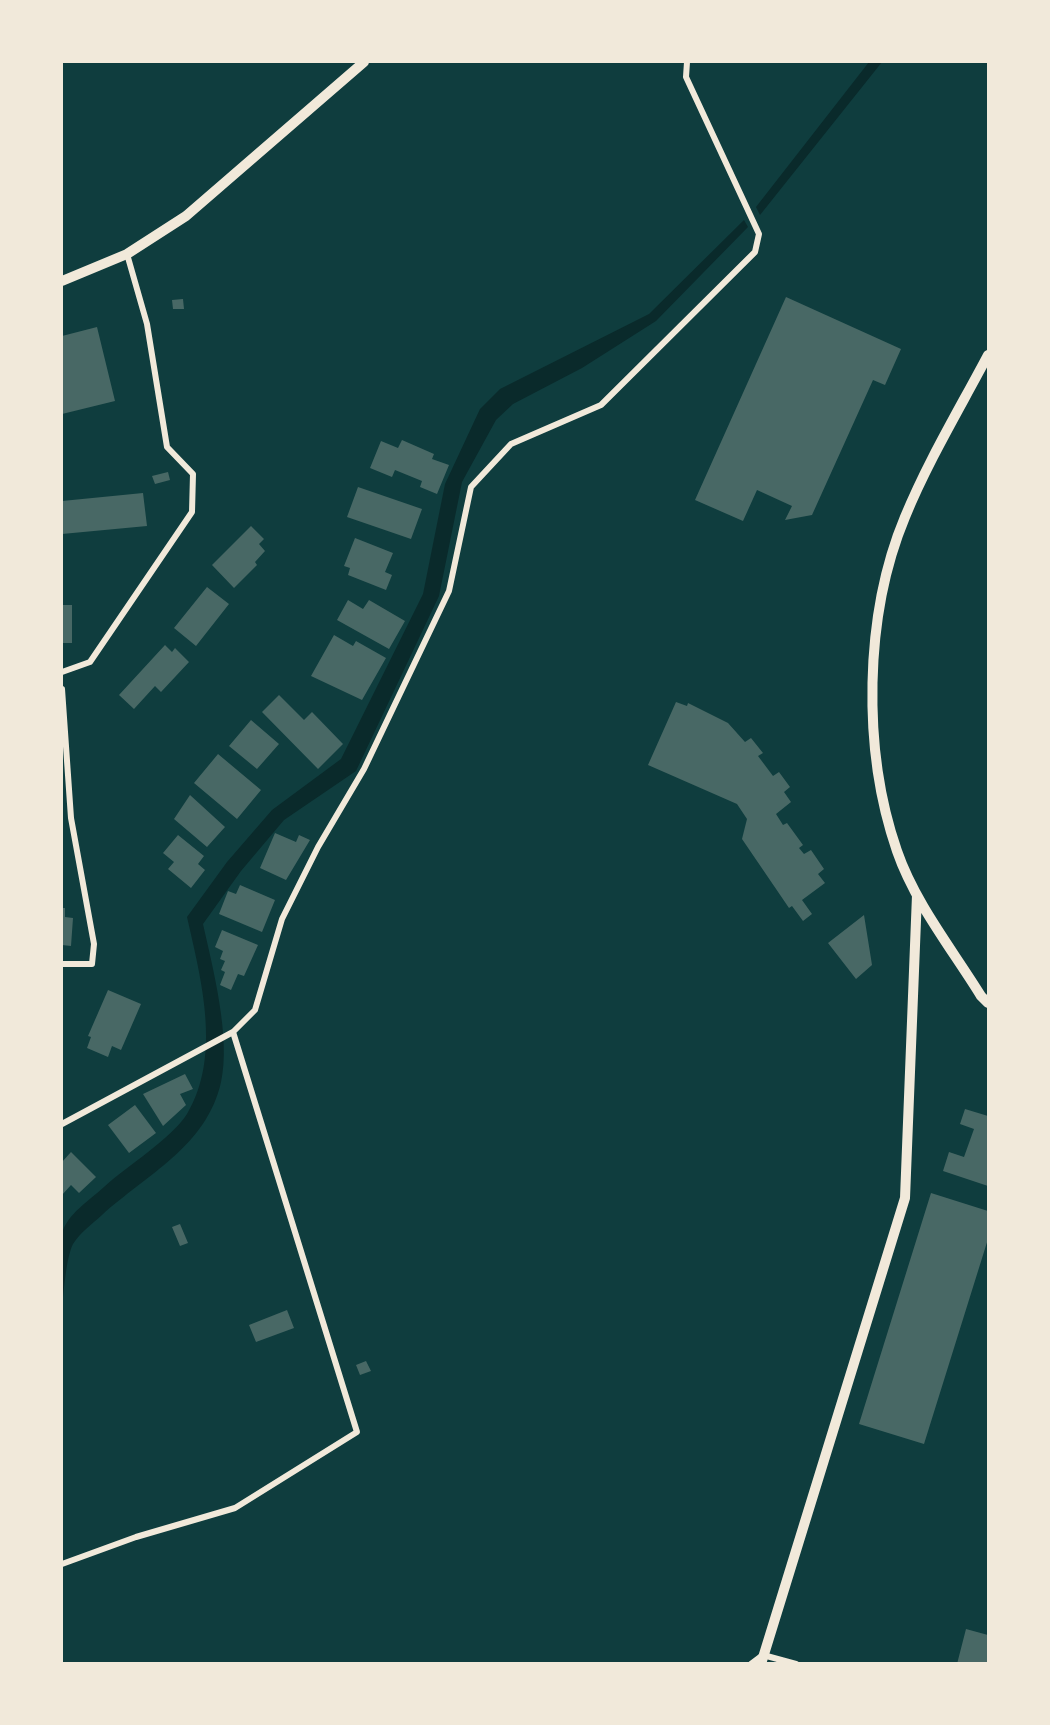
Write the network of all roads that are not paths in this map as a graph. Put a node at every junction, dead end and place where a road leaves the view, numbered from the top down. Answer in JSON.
{"nodes":[{"id":1,"x":364,"y":62,"type":"edge"},
{"id":2,"x":687,"y":62,"type":"edge"},
{"id":3,"x":127,"y":254,"type":"junction"},
{"id":4,"x":62,"y":281,"type":"edge"},
{"id":5,"x":988,"y":355,"type":"edge"},
{"id":6,"x":62,"y":672,"type":"edge"},
{"id":7,"x":62,"y":689,"type":"edge"},
{"id":8,"x":917,"y":896,"type":"junction"},
{"id":9,"x":62,"y":964,"type":"edge"},
{"id":10,"x":988,"y":1003,"type":"edge"},
{"id":11,"x":232,"y":1033,"type":"junction"},
{"id":12,"x":62,"y":1124,"type":"edge"},
{"id":13,"x":62,"y":1564,"type":"edge"},
{"id":14,"x":762,"y":1659,"type":"edge"},
{"id":15,"x":751,"y":1664,"type":"edge"},
{"id":16,"x":796,"y":1664,"type":"edge"}],
"edges":[{"from":1,"to":3,"type":"street"},
{"from":2,"to":11,"type":"street"},
{"from":3,"to":4,"type":"street"},
{"from":3,"to":6,"type":"street"},
{"from":5,"to":8,"type":"street"},
{"from":7,"to":9,"type":"street"},
{"from":8,"to":10,"type":"street"},
{"from":8,"to":14,"type":"street"},
{"from":11,"to":12,"type":"street"},
{"from":11,"to":13,"type":"street"},
{"from":14,"to":15,"type":"street"},
{"from":14,"to":16,"type":"street"}]}
